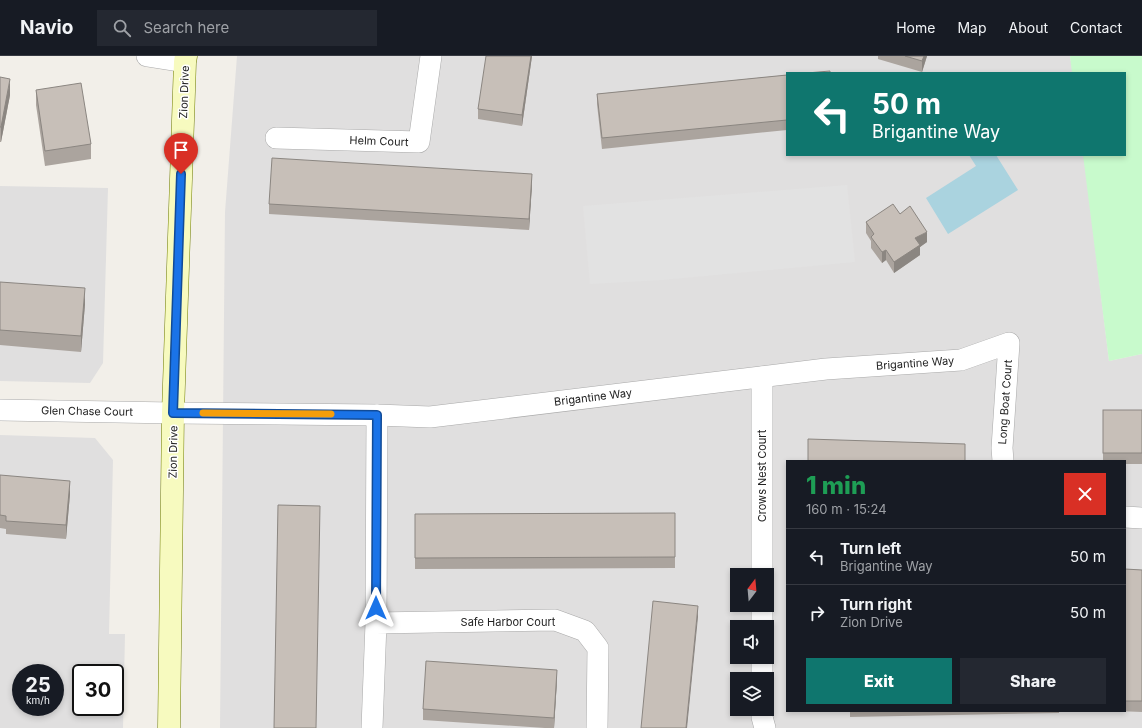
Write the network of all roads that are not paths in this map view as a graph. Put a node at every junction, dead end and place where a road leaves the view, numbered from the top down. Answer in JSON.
{"nodes":[{"id":1,"x":147,"y":56,"type":"edge"},
{"id":2,"x":431,"y":56,"type":"edge"},
{"id":3,"x":186,"y":59,"type":"edge"},
{"id":4,"x":276,"y":138,"type":"dead end"},
{"id":5,"x":1009,"y":343,"type":"joint"},
{"id":6,"x":762,"y":377,"type":"junction"},
{"id":7,"x":0,"y":410,"type":"edge"},
{"id":8,"x":173,"y":413,"type":"junction"},
{"id":9,"x":377,"y":415,"type":"junction"},
{"id":10,"x":1003,"y":460,"type":"edge"},
{"id":11,"x":1126,"y":517,"type":"edge"},
{"id":12,"x":1142,"y":518,"type":"edge"},
{"id":13,"x":762,"y":568,"type":"edge"},
{"id":14,"x":376,"y":623,"type":"junction"},
{"id":15,"x":762,"y":716,"type":"edge"},
{"id":16,"x":169,"y":728,"type":"edge"},
{"id":17,"x":372,"y":728,"type":"edge"},
{"id":18,"x":597,"y":728,"type":"edge"},
{"id":19,"x":765,"y":728,"type":"edge"}],
"edges":[{"from":1,"to":3,"type":"street"},
{"from":2,"to":4,"type":"street","name":"Helm Court"},
{"from":3,"to":8,"type":"street","name":"Zion Drive"},
{"from":5,"to":6,"type":"street","name":"Brigantine Way"},
{"from":5,"to":10,"type":"street","name":"Long Boat Court"},
{"from":6,"to":9,"type":"street","name":"Brigantine Way"},
{"from":6,"to":13,"type":"street","name":"Crows Nest Court"},
{"from":7,"to":8,"type":"street","name":"Glen Chase Court"},
{"from":8,"to":9,"type":"street","name":"Brigantine Way"},
{"from":8,"to":16,"type":"street","name":"Zion Drive"},
{"from":9,"to":14,"type":"street"},
{"from":11,"to":12,"type":"street"},
{"from":14,"to":17,"type":"street"},
{"from":14,"to":18,"type":"street","name":"Safe Harbor Court"},
{"from":15,"to":19,"type":"street"}]}
